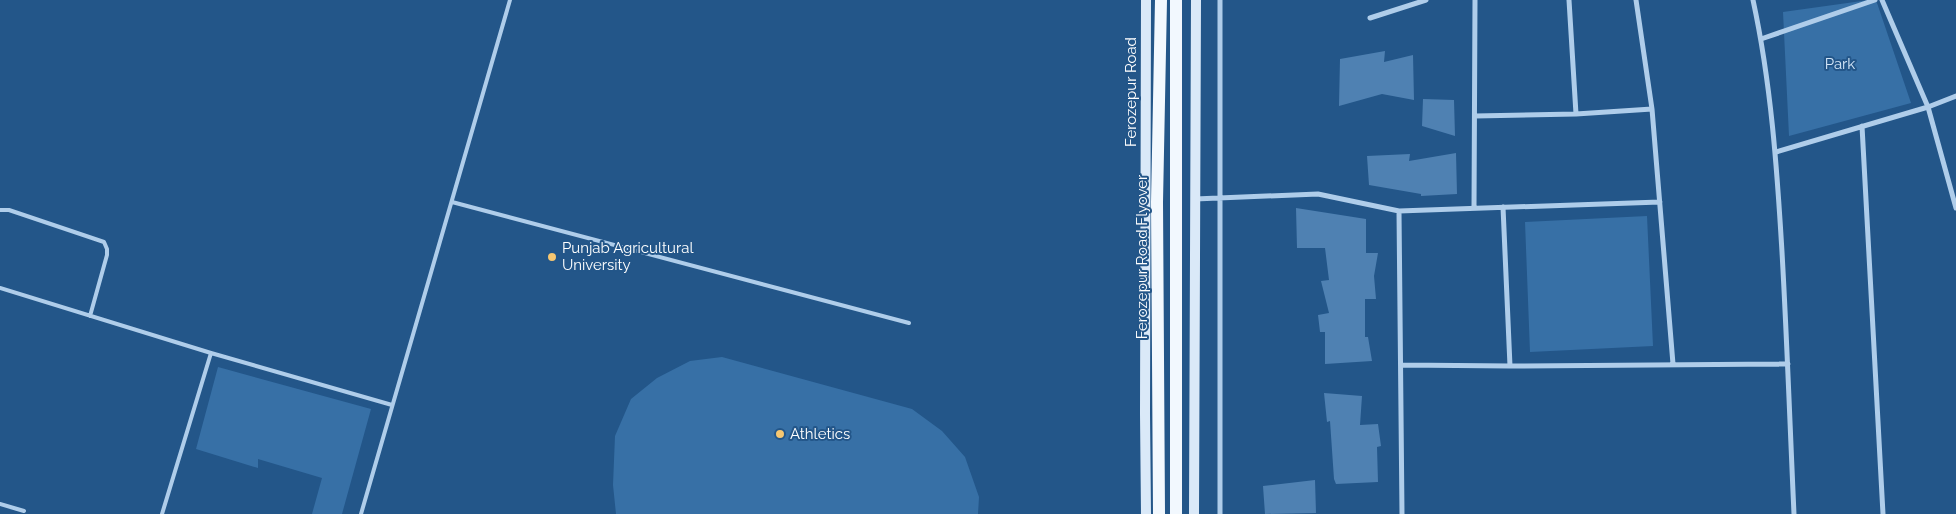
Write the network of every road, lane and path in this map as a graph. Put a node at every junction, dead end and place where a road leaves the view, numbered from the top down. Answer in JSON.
{"nodes":[{"id":1,"x":510,"y":0,"type":"edge"},
{"id":2,"x":1146,"y":0,"type":"edge"},
{"id":3,"x":1161,"y":0,"type":"edge"},
{"id":4,"x":1176,"y":0,"type":"edge"},
{"id":5,"x":1196,"y":0,"type":"edge"},
{"id":6,"x":1220,"y":0,"type":"edge"},
{"id":7,"x":1426,"y":0,"type":"edge"},
{"id":8,"x":1475,"y":0,"type":"edge"},
{"id":9,"x":1569,"y":0,"type":"edge"},
{"id":10,"x":1636,"y":0,"type":"edge"},
{"id":11,"x":1753,"y":0,"type":"edge"},
{"id":12,"x":1875,"y":0,"type":"edge"},
{"id":13,"x":1882,"y":0,"type":"edge"},
{"id":14,"x":1370,"y":18,"type":"dead end"},
{"id":15,"x":1761,"y":39,"type":"junction"},
{"id":16,"x":1956,"y":96,"type":"edge"},
{"id":17,"x":1928,"y":107,"type":"junction"},
{"id":18,"x":1652,"y":109,"type":"junction"},
{"id":19,"x":1576,"y":114,"type":"junction"},
{"id":20,"x":1475,"y":116,"type":"junction"},
{"id":21,"x":1862,"y":126,"type":"junction"},
{"id":22,"x":1776,"y":152,"type":"junction"},
{"id":23,"x":1195,"y":199,"type":"junction"},
{"id":24,"x":1221,"y":199,"type":"junction"},
{"id":25,"x":452,"y":202,"type":"junction"},
{"id":26,"x":1660,"y":202,"type":"junction"},
{"id":27,"x":1503,"y":207,"type":"junction"},
{"id":28,"x":1474,"y":208,"type":"junction"},
{"id":29,"x":1956,"y":208,"type":"edge"},
{"id":30,"x":0,"y":210,"type":"edge"},
{"id":31,"x":1399,"y":211,"type":"junction"},
{"id":32,"x":0,"y":288,"type":"edge"},
{"id":33,"x":90,"y":316,"type":"junction"},
{"id":34,"x":909,"y":323,"type":"dead end"},
{"id":35,"x":211,"y":353,"type":"junction"},
{"id":36,"x":1674,"y":364,"type":"junction"},
{"id":37,"x":1788,"y":364,"type":"junction"},
{"id":38,"x":1402,"y":365,"type":"junction"},
{"id":39,"x":1510,"y":366,"type":"junction"},
{"id":40,"x":392,"y":405,"type":"junction"},
{"id":41,"x":0,"y":504,"type":"edge"},
{"id":42,"x":24,"y":511,"type":"dead end"},
{"id":43,"x":162,"y":514,"type":"edge"},
{"id":44,"x":361,"y":514,"type":"edge"},
{"id":45,"x":1146,"y":514,"type":"edge"},
{"id":46,"x":1160,"y":514,"type":"edge"},
{"id":47,"x":1176,"y":514,"type":"edge"},
{"id":48,"x":1194,"y":514,"type":"edge"},
{"id":49,"x":1220,"y":514,"type":"edge"},
{"id":50,"x":1402,"y":514,"type":"edge"},
{"id":51,"x":1794,"y":514,"type":"edge"},
{"id":52,"x":1883,"y":514,"type":"edge"}],
"edges":[{"from":1,"to":25,"type":"lane"},
{"from":2,"to":45,"type":"main road","name":"Ferozepur Road"},
{"from":3,"to":46,"type":"main road","name":"Ferozepur Road Flyover"},
{"from":4,"to":47,"type":"main road"},
{"from":5,"to":23,"type":"main road"},
{"from":6,"to":24,"type":"street"},
{"from":7,"to":14,"type":"street"},
{"from":8,"to":20,"type":"street"},
{"from":9,"to":19,"type":"street"},
{"from":10,"to":18,"type":"street"},
{"from":11,"to":15,"type":"street"},
{"from":12,"to":15,"type":"street"},
{"from":13,"to":17,"type":"street"},
{"from":15,"to":22,"type":"street"},
{"from":16,"to":17,"type":"street"},
{"from":17,"to":21,"type":"street"},
{"from":17,"to":29,"type":"street"},
{"from":18,"to":19,"type":"street"},
{"from":18,"to":26,"type":"street"},
{"from":19,"to":20,"type":"street"},
{"from":20,"to":28,"type":"street"},
{"from":21,"to":22,"type":"street"},
{"from":21,"to":52,"type":"street"},
{"from":22,"to":37,"type":"street"},
{"from":23,"to":24,"type":"street"},
{"from":23,"to":48,"type":"main road"},
{"from":24,"to":31,"type":"street"},
{"from":24,"to":49,"type":"street"},
{"from":25,"to":34,"type":"lane"},
{"from":25,"to":40,"type":"lane"},
{"from":26,"to":27,"type":"street"},
{"from":26,"to":36,"type":"street"},
{"from":27,"to":28,"type":"street"},
{"from":27,"to":39,"type":"street"},
{"from":28,"to":31,"type":"street"},
{"from":30,"to":33,"type":"lane"},
{"from":31,"to":38,"type":"street"},
{"from":32,"to":33,"type":"lane"},
{"from":33,"to":35,"type":"lane"},
{"from":35,"to":40,"type":"lane"},
{"from":35,"to":43,"type":"lane"},
{"from":36,"to":37,"type":"street"},
{"from":36,"to":39,"type":"street"},
{"from":37,"to":51,"type":"street"},
{"from":38,"to":39,"type":"street"},
{"from":38,"to":50,"type":"street"},
{"from":40,"to":44,"type":"lane"},
{"from":41,"to":42,"type":"lane"}]}
